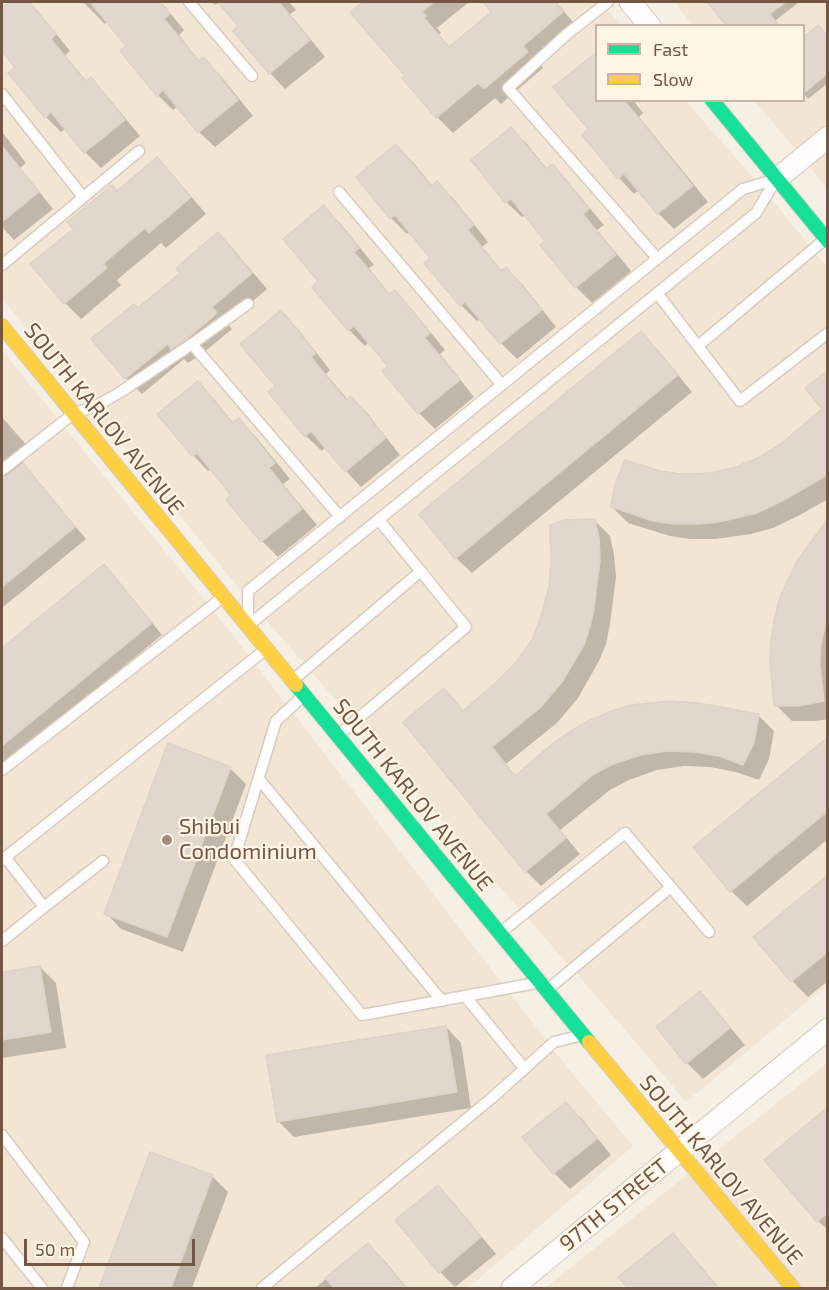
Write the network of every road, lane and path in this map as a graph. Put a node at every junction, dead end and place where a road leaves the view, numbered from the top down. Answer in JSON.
{"nodes":[{"id":1,"x":189,"y":2,"type":"edge"},
{"id":2,"x":608,"y":2,"type":"edge"},
{"id":3,"x":630,"y":2,"type":"edge"},
{"id":4,"x":648,"y":24,"type":"edge"},
{"id":5,"x":252,"y":76,"type":"dead end"},
{"id":6,"x":2,"y":94,"type":"edge"},
{"id":7,"x":714,"y":102,"type":"edge"},
{"id":8,"x":828,"y":137,"type":"edge"},
{"id":9,"x":139,"y":151,"type":"dead end"},
{"id":10,"x":777,"y":179,"type":"junction"},
{"id":11,"x":339,"y":192,"type":"dead end"},
{"id":12,"x":83,"y":196,"type":"junction"},
{"id":13,"x":826,"y":239,"type":"edge"},
{"id":14,"x":657,"y":258,"type":"junction"},
{"id":15,"x":2,"y":265,"type":"edge"},
{"id":16,"x":657,"y":293,"type":"junction"},
{"id":17,"x":248,"y":304,"type":"dead end"},
{"id":18,"x":2,"y":326,"type":"edge"},
{"id":19,"x":828,"y":333,"type":"edge"},
{"id":20,"x":192,"y":344,"type":"junction"},
{"id":21,"x":698,"y":346,"type":"junction"},
{"id":22,"x":502,"y":385,"type":"junction"},
{"id":23,"x":74,"y":414,"type":"junction"},
{"id":24,"x":2,"y":470,"type":"edge"},
{"id":25,"x":340,"y":517,"type":"junction"},
{"id":26,"x":379,"y":520,"type":"junction"},
{"id":27,"x":421,"y":571,"type":"junction"},
{"id":28,"x":223,"y":597,"type":"junction"},
{"id":29,"x":248,"y":626,"type":"junction"},
{"id":30,"x":266,"y":649,"type":"junction"},
{"id":31,"x":292,"y":681,"type":"junction"},
{"id":32,"x":304,"y":695,"type":"junction"},
{"id":33,"x":338,"y":736,"type":"junction"},
{"id":34,"x":2,"y":770,"type":"edge"},
{"id":35,"x":259,"y":779,"type":"junction"},
{"id":36,"x":3,"y":859,"type":"edge"},
{"id":37,"x":103,"y":861,"type":"dead end"},
{"id":38,"x":672,"y":887,"type":"junction"},
{"id":39,"x":44,"y":907,"type":"junction"},
{"id":40,"x":710,"y":932,"type":"dead end"},
{"id":41,"x":500,"y":933,"type":"junction"},
{"id":42,"x":2,"y":941,"type":"edge"},
{"id":43,"x":543,"y":986,"type":"junction"},
{"id":44,"x":465,"y":996,"type":"junction"},
{"id":45,"x":442,"y":1000,"type":"junction"},
{"id":46,"x":828,"y":1029,"type":"edge"},
{"id":47,"x":583,"y":1035,"type":"junction"},
{"id":48,"x":524,"y":1068,"type":"junction"},
{"id":49,"x":2,"y":1135,"type":"edge"},
{"id":50,"x":679,"y":1152,"type":"junction"},
{"id":51,"x":2,"y":1238,"type":"edge"},
{"id":52,"x":42,"y":1288,"type":"edge"},
{"id":53,"x":67,"y":1288,"type":"edge"},
{"id":54,"x":262,"y":1288,"type":"edge"},
{"id":55,"x":512,"y":1288,"type":"edge"},
{"id":56,"x":793,"y":1288,"type":"edge"}],
"edges":[{"from":1,"to":5,"type":"lane"},
{"from":2,"to":14,"type":"lane"},
{"from":3,"to":4,"type":"street"},
{"from":6,"to":12,"type":"lane"},
{"from":7,"to":10,"type":"street"},
{"from":8,"to":10,"type":"street"},
{"from":9,"to":12,"type":"lane"},
{"from":10,"to":13,"type":"street"},
{"from":10,"to":14,"type":"lane"},
{"from":10,"to":16,"type":"lane"},
{"from":11,"to":22,"type":"lane"},
{"from":12,"to":15,"type":"lane"},
{"from":13,"to":21,"type":"lane"},
{"from":14,"to":22,"type":"lane"},
{"from":16,"to":21,"type":"lane"},
{"from":16,"to":26,"type":"lane"},
{"from":17,"to":20,"type":"lane"},
{"from":18,"to":23,"type":"street","name":"SOUTH KARLOV AVENUE"},
{"from":19,"to":21,"type":"lane"},
{"from":20,"to":23,"type":"lane"},
{"from":20,"to":25,"type":"lane"},
{"from":22,"to":25,"type":"lane"},
{"from":23,"to":24,"type":"lane"},
{"from":23,"to":28,"type":"street","name":"SOUTH KARLOV AVENUE"},
{"from":25,"to":29,"type":"lane"},
{"from":26,"to":27,"type":"lane"},
{"from":26,"to":29,"type":"lane"},
{"from":27,"to":31,"type":"lane"},
{"from":27,"to":33,"type":"lane"},
{"from":28,"to":29,"type":"street","name":"SOUTH KARLOV AVENUE"},
{"from":28,"to":34,"type":"lane"},
{"from":29,"to":30,"type":"street","name":"SOUTH KARLOV AVENUE"},
{"from":30,"to":31,"type":"street","name":"SOUTH KARLOV AVENUE"},
{"from":30,"to":36,"type":"lane"},
{"from":31,"to":32,"type":"street","name":"SOUTH KARLOV AVENUE"},
{"from":32,"to":33,"type":"street","name":"SOUTH KARLOV AVENUE"},
{"from":32,"to":35,"type":"lane"},
{"from":33,"to":41,"type":"street","name":"SOUTH KARLOV AVENUE"},
{"from":35,"to":45,"type":"lane"},
{"from":35,"to":45,"type":"lane"},
{"from":36,"to":39,"type":"lane"},
{"from":37,"to":39,"type":"lane"},
{"from":38,"to":40,"type":"lane"},
{"from":38,"to":41,"type":"lane"},
{"from":38,"to":43,"type":"lane"},
{"from":39,"to":42,"type":"lane"},
{"from":41,"to":43,"type":"street","name":"SOUTH KARLOV AVENUE"},
{"from":43,"to":44,"type":"lane"},
{"from":43,"to":47,"type":"street","name":"SOUTH KARLOV AVENUE"},
{"from":44,"to":45,"type":"lane"},
{"from":44,"to":48,"type":"lane"},
{"from":46,"to":50,"type":"street","name":"97TH STREET"},
{"from":47,"to":48,"type":"lane"},
{"from":47,"to":50,"type":"street","name":"SOUTH KARLOV AVENUE"},
{"from":48,"to":54,"type":"lane"},
{"from":49,"to":53,"type":"lane"},
{"from":50,"to":55,"type":"street","name":"97TH STREET"},
{"from":50,"to":56,"type":"street","name":"SOUTH KARLOV AVENUE"},
{"from":51,"to":52,"type":"lane"}]}
